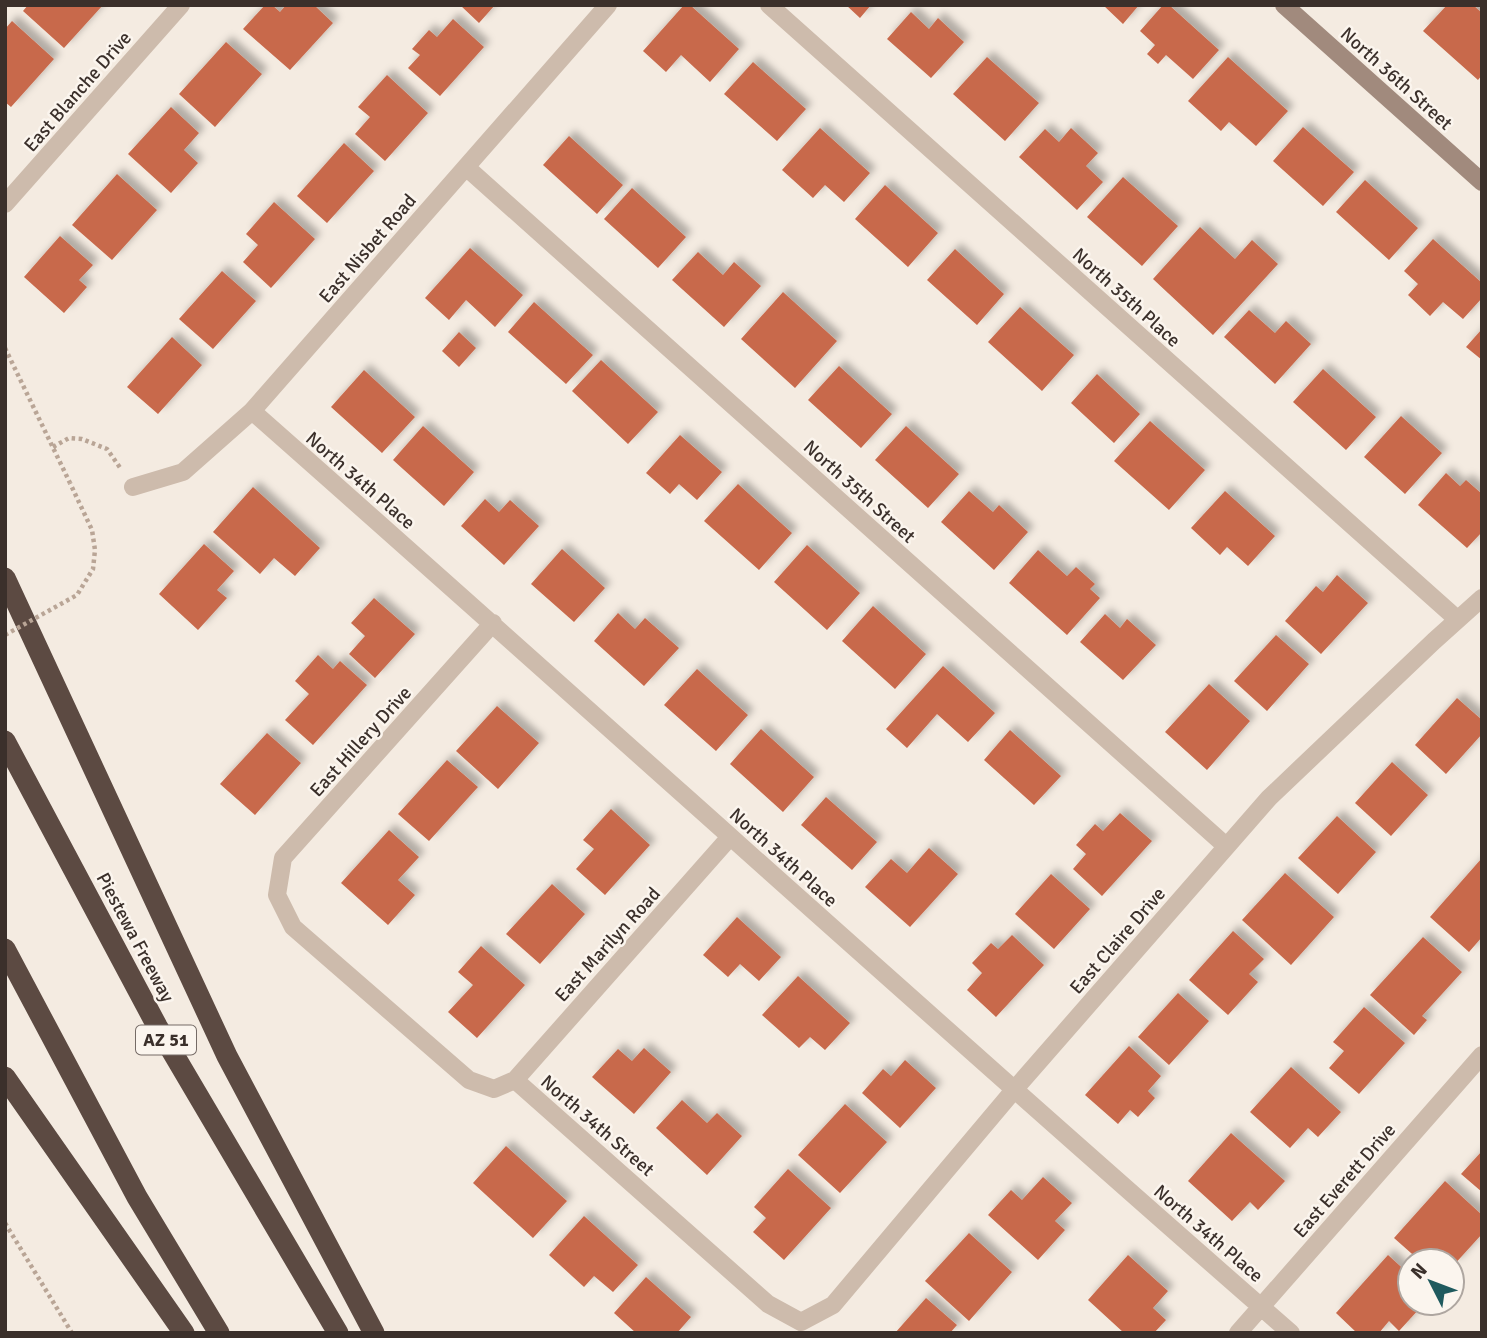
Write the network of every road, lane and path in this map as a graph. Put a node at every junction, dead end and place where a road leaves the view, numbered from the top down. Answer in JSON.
{"nodes":[{"id":1,"x":181,"y":5,"type":"edge"},
{"id":2,"x":608,"y":5,"type":"edge"},
{"id":3,"x":769,"y":5,"type":"edge"},
{"id":4,"x":1284,"y":5,"type":"edge"},
{"id":5,"x":466,"y":167,"type":"junction"},
{"id":6,"x":1482,"y":182,"type":"edge"},
{"id":7,"x":5,"y":204,"type":"edge"},
{"id":8,"x":5,"y":348,"type":"edge"},
{"id":9,"x":252,"y":411,"type":"junction"},
{"id":10,"x":53,"y":447,"type":"junction"},
{"id":11,"x":133,"y":487,"type":"joint"},
{"id":12,"x":5,"y":578,"type":"edge"},
{"id":13,"x":1482,"y":598,"type":"edge"},
{"id":14,"x":1457,"y":619,"type":"junction"},
{"id":15,"x":493,"y":623,"type":"junction"},
{"id":16,"x":5,"y":635,"type":"edge"},
{"id":17,"x":5,"y":741,"type":"edge"},
{"id":18,"x":730,"y":837,"type":"junction"},
{"id":19,"x":1226,"y":846,"type":"junction"},
{"id":20,"x":277,"y":895,"type":"joint"},
{"id":21,"x":5,"y":949,"type":"edge"},
{"id":22,"x":1482,"y":1055,"type":"edge"},
{"id":23,"x":5,"y":1077,"type":"edge"},
{"id":24,"x":515,"y":1080,"type":"junction"},
{"id":25,"x":1014,"y":1090,"type":"junction"},
{"id":26,"x":5,"y":1223,"type":"edge"},
{"id":27,"x":1261,"y":1307,"type":"junction"},
{"id":28,"x":801,"y":1322,"type":"joint"},
{"id":29,"x":72,"y":1333,"type":"edge"},
{"id":30,"x":184,"y":1333,"type":"edge"},
{"id":31,"x":219,"y":1333,"type":"edge"},
{"id":32,"x":338,"y":1333,"type":"edge"},
{"id":33,"x":374,"y":1333,"type":"edge"},
{"id":34,"x":1238,"y":1333,"type":"edge"},
{"id":35,"x":1291,"y":1333,"type":"edge"}],
"edges":[{"from":1,"to":7,"type":"street","name":"East Blanche Drive"},
{"from":2,"to":5,"type":"street","name":"East Nisbet Road"},
{"from":3,"to":14,"type":"street","name":"North 35th Place"},
{"from":4,"to":6,"type":"street","name":"North 36th Street"},
{"from":5,"to":9,"type":"street","name":"East Nisbet Road"},
{"from":5,"to":19,"type":"street","name":"North 35th Street"},
{"from":8,"to":10,"type":"path"},
{"from":9,"to":11,"type":"street","name":"East Nisbet Road"},
{"from":9,"to":15,"type":"street","name":"North 34th Place"},
{"from":10,"to":11,"type":"path"},
{"from":10,"to":16,"type":"path","bridge":true},
{"from":12,"to":33,"type":"highway"},
{"from":13,"to":14,"type":"street","name":"East Claire Drive"},
{"from":14,"to":19,"type":"street","name":"East Claire Drive"},
{"from":15,"to":18,"type":"street","name":"North 34th Place"},
{"from":15,"to":20,"type":"street","name":"East Hillery Drive"},
{"from":17,"to":32,"type":"highway","name":"Piestewa Freeway","number":"AZ 51"},
{"from":18,"to":24,"type":"street","name":"East Marilyn Road"},
{"from":18,"to":25,"type":"street","name":"North 34th Place"},
{"from":19,"to":25,"type":"street","name":"East Claire Drive"},
{"from":20,"to":24,"type":"street","name":"North 34th Street"},
{"from":21,"to":31,"type":"highway"},
{"from":22,"to":27,"type":"street","name":"East Everett Drive"},
{"from":23,"to":30,"type":"highway"},
{"from":24,"to":28,"type":"street","name":"North 34th Street"},
{"from":25,"to":27,"type":"street","name":"North 34th Place"},
{"from":25,"to":28,"type":"street","name":"East Claire Drive"},
{"from":26,"to":29,"type":"path"},
{"from":27,"to":34,"type":"street","name":"East Everett Drive"},
{"from":27,"to":35,"type":"street","name":"North 34th Place"}]}
